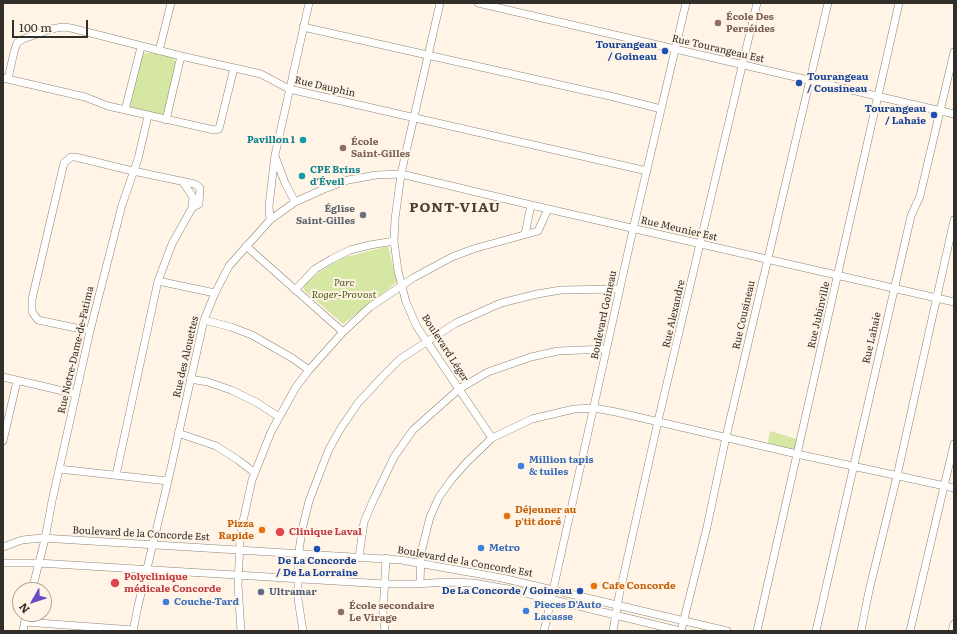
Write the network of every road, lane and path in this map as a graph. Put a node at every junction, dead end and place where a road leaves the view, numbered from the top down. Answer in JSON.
{"nodes":[{"id":1,"x":171,"y":3,"type":"edge"},
{"id":2,"x":309,"y":3,"type":"edge"},
{"id":3,"x":440,"y":3,"type":"edge"},
{"id":4,"x":478,"y":3,"type":"edge"},
{"id":5,"x":686,"y":3,"type":"edge"},
{"id":6,"x":757,"y":3,"type":"edge"},
{"id":7,"x":828,"y":3,"type":"edge"},
{"id":8,"x":899,"y":3,"type":"edge"},
{"id":9,"x":303,"y":27,"type":"junction"},
{"id":10,"x":141,"y":46,"type":"junction"},
{"id":11,"x":675,"y":49,"type":"junction"},
{"id":12,"x":159,"y":51,"type":"junction"},
{"id":13,"x":954,"y":52,"type":"edge"},
{"id":14,"x":429,"y":55,"type":"junction"},
{"id":15,"x":181,"y":56,"type":"junction"},
{"id":16,"x":743,"y":64,"type":"junction"},
{"id":17,"x":952,"y":66,"type":"edge"},
{"id":18,"x":234,"y":68,"type":"junction"},
{"id":19,"x":5,"y":78,"type":"edge"},
{"id":20,"x":810,"y":80,"type":"junction"},
{"id":21,"x":289,"y":89,"type":"junction"},
{"id":22,"x":878,"y":96,"type":"junction"},
{"id":23,"x":661,"y":109,"type":"junction"},
{"id":24,"x":125,"y":110,"type":"junction"},
{"id":25,"x":941,"y":110,"type":"junction"},
{"id":26,"x":954,"y":114,"type":"edge"},
{"id":27,"x":148,"y":116,"type":"junction"},
{"id":28,"x":413,"y":117,"type":"junction"},
{"id":29,"x":166,"y":120,"type":"junction"},
{"id":30,"x":275,"y":155,"type":"junction"},
{"id":31,"x":133,"y":171,"type":"junction"},
{"id":32,"x":646,"y":171,"type":"junction"},
{"id":33,"x":401,"y":174,"type":"junction"},
{"id":34,"x":183,"y":182,"type":"junction"},
{"id":35,"x":295,"y":202,"type":"junction"},
{"id":36,"x":531,"y":205,"type":"junction"},
{"id":37,"x":192,"y":208,"type":"junction"},
{"id":38,"x":548,"y":209,"type":"junction"},
{"id":39,"x":270,"y":220,"type":"junction"},
{"id":40,"x":954,"y":220,"type":"edge"},
{"id":41,"x":633,"y":229,"type":"junction"},
{"id":42,"x":525,"y":234,"type":"junction"},
{"id":43,"x":394,"y":241,"type":"junction"},
{"id":44,"x":700,"y":244,"type":"junction"},
{"id":45,"x":246,"y":246,"type":"junction"},
{"id":46,"x":767,"y":260,"type":"junction"},
{"id":47,"x":838,"y":276,"type":"junction"},
{"id":48,"x":158,"y":281,"type":"junction"},
{"id":49,"x":402,"y":285,"type":"junction"},
{"id":50,"x":620,"y":289,"type":"junction"},
{"id":51,"x":893,"y":289,"type":"junction"},
{"id":52,"x":295,"y":290,"type":"junction"},
{"id":53,"x":215,"y":293,"type":"junction"},
{"id":54,"x":936,"y":299,"type":"junction"},
{"id":55,"x":954,"y":302,"type":"edge"},
{"id":56,"x":204,"y":320,"type":"junction"},
{"id":57,"x":90,"y":331,"type":"junction"},
{"id":58,"x":342,"y":332,"type":"junction"},
{"id":59,"x":426,"y":341,"type":"junction"},
{"id":60,"x":606,"y":349,"type":"junction"},
{"id":61,"x":309,"y":370,"type":"junction"},
{"id":62,"x":3,"y":377,"type":"edge"},
{"id":63,"x":190,"y":379,"type":"junction"},
{"id":64,"x":17,"y":381,"type":"junction"},
{"id":65,"x":459,"y":389,"type":"junction"},
{"id":66,"x":76,"y":394,"type":"junction"},
{"id":67,"x":594,"y":408,"type":"junction"},
{"id":68,"x":279,"y":417,"type":"junction"},
{"id":69,"x":658,"y":421,"type":"junction"},
{"id":70,"x":178,"y":433,"type":"junction"},
{"id":71,"x":726,"y":437,"type":"junction"},
{"id":72,"x":492,"y":438,"type":"junction"},
{"id":73,"x":3,"y":441,"type":"edge"},
{"id":74,"x":954,"y":444,"type":"edge"},
{"id":75,"x":797,"y":454,"type":"junction"},
{"id":76,"x":853,"y":466,"type":"junction"},
{"id":77,"x":60,"y":469,"type":"junction"},
{"id":78,"x":255,"y":473,"type":"junction"},
{"id":79,"x":116,"y":475,"type":"junction"},
{"id":80,"x":897,"y":476,"type":"junction"},
{"id":81,"x":168,"y":481,"type":"junction"},
{"id":82,"x":944,"y":486,"type":"junction"},
{"id":83,"x":954,"y":488,"type":"edge"},
{"id":84,"x":45,"y":539,"type":"junction"},
{"id":85,"x":153,"y":545,"type":"junction"},
{"id":86,"x":3,"y":547,"type":"edge"},
{"id":87,"x":240,"y":550,"type":"junction"},
{"id":88,"x":299,"y":553,"type":"junction"},
{"id":89,"x":359,"y":557,"type":"junction"},
{"id":90,"x":386,"y":558,"type":"junction"},
{"id":91,"x":3,"y":563,"type":"edge"},
{"id":92,"x":38,"y":563,"type":"junction"},
{"id":93,"x":420,"y":563,"type":"junction"},
{"id":94,"x":147,"y":570,"type":"junction"},
{"id":95,"x":238,"y":575,"type":"junction"},
{"id":96,"x":298,"y":578,"type":"junction"},
{"id":97,"x":34,"y":582,"type":"edge"},
{"id":98,"x":384,"y":584,"type":"junction"},
{"id":99,"x":420,"y":584,"type":"junction"},
{"id":100,"x":553,"y":590,"type":"junction"},
{"id":101,"x":551,"y":600,"type":"junction"},
{"id":102,"x":617,"y":605,"type":"junction"},
{"id":103,"x":616,"y":615,"type":"junction"},
{"id":104,"x":672,"y":618,"type":"junction"},
{"id":105,"x":684,"y":621,"type":"junction"},
{"id":106,"x":25,"y":622,"type":"joint"},
{"id":107,"x":954,"y":624,"type":"edge"},
{"id":108,"x":77,"y":629,"type":"edge"},
{"id":109,"x":134,"y":630,"type":"edge"},
{"id":110,"x":670,"y":630,"type":"edge"},
{"id":111,"x":23,"y":631,"type":"edge"},
{"id":112,"x":241,"y":631,"type":"edge"},
{"id":113,"x":303,"y":631,"type":"edge"},
{"id":114,"x":385,"y":631,"type":"edge"},
{"id":115,"x":544,"y":631,"type":"edge"},
{"id":116,"x":613,"y":631,"type":"edge"},
{"id":117,"x":681,"y":631,"type":"edge"},
{"id":118,"x":727,"y":631,"type":"edge"},
{"id":119,"x":757,"y":631,"type":"edge"},
{"id":120,"x":816,"y":631,"type":"edge"},
{"id":121,"x":861,"y":631,"type":"edge"},
{"id":122,"x":910,"y":631,"type":"edge"},
{"id":123,"x":952,"y":631,"type":"edge"}],
"edges":[{"from":1,"to":12,"type":"street"},
{"from":2,"to":9,"type":"street"},
{"from":3,"to":14,"type":"street","name":"Boulevard Léger"},
{"from":4,"to":11,"type":"street","name":"Rue Tourangeau Est"},
{"from":5,"to":11,"type":"street","name":"Boulevard Goineau"},
{"from":6,"to":16,"type":"street","name":"Rue Alexandre"},
{"from":7,"to":20,"type":"street","name":"Rue Cousineau"},
{"from":8,"to":22,"type":"street","name":"Rue Jubinville"},
{"from":9,"to":14,"type":"street"},
{"from":9,"to":21,"type":"street"},
{"from":10,"to":12,"type":"street","name":"Rue Dauphin"},
{"from":10,"to":19,"type":"street","name":"Rue Dauphin"},
{"from":10,"to":24,"type":"street"},
{"from":11,"to":16,"type":"street","name":"Rue Tourangeau Est"},
{"from":11,"to":23,"type":"street","name":"Boulevard Goineau"},
{"from":12,"to":15,"type":"street","name":"Rue Dauphin"},
{"from":13,"to":17,"type":"street","name":"Rue Lahaie"},
{"from":14,"to":23,"type":"street"},
{"from":14,"to":28,"type":"street","name":"Boulevard Léger"},
{"from":15,"to":18,"type":"street","name":"Rue Dauphin"},
{"from":15,"to":29,"type":"street"},
{"from":16,"to":20,"type":"street","name":"Rue Tourangeau Est"},
{"from":16,"to":44,"type":"street","name":"Rue Alexandre"},
{"from":17,"to":25,"type":"street","name":"Rue Lahaie"},
{"from":18,"to":21,"type":"street","name":"Rue Dauphin"},
{"from":18,"to":29,"type":"street"},
{"from":19,"to":24,"type":"street"},
{"from":20,"to":22,"type":"street","name":"Rue Tourangeau Est"},
{"from":20,"to":46,"type":"street","name":"Rue Cousineau"},
{"from":21,"to":28,"type":"street","name":"Rue Dauphin"},
{"from":21,"to":30,"type":"street"},
{"from":22,"to":25,"type":"street","name":"Rue Tourangeau Est"},
{"from":22,"to":47,"type":"street","name":"Rue Jubinville"},
{"from":23,"to":32,"type":"street","name":"Boulevard Goineau"},
{"from":24,"to":27,"type":"street"},
{"from":25,"to":26,"type":"street","name":"Rue Tourangeau Est"},
{"from":25,"to":51,"type":"street","name":"Rue Lahaie"},
{"from":27,"to":29,"type":"street"},
{"from":27,"to":31,"type":"street","name":"Rue Notre-Dame-de-Fatima"},
{"from":28,"to":32,"type":"street","name":"Rue Dauphin"},
{"from":28,"to":33,"type":"street","name":"Boulevard Léger"},
{"from":30,"to":35,"type":"street"},
{"from":30,"to":39,"type":"street"},
{"from":31,"to":34,"type":"street"},
{"from":31,"to":57,"type":"street","name":"Rue Notre-Dame-de-Fatima"},
{"from":31,"to":57,"type":"street"},
{"from":32,"to":41,"type":"street","name":"Boulevard Goineau"},
{"from":33,"to":35,"type":"street","name":"Rue des Alouettes"},
{"from":33,"to":36,"type":"street","name":"Rue Meunier Est"},
{"from":33,"to":43,"type":"street","name":"Boulevard Léger"},
{"from":34,"to":37,"type":"street"},
{"from":34,"to":37,"type":"street"},
{"from":35,"to":39,"type":"street","name":"Rue des Alouettes"},
{"from":36,"to":38,"type":"street","name":"Rue Meunier Est"},
{"from":36,"to":42,"type":"street"},
{"from":37,"to":48,"type":"street"},
{"from":38,"to":41,"type":"street","name":"Rue Meunier Est"},
{"from":38,"to":42,"type":"street"},
{"from":39,"to":45,"type":"street","name":"Rue des Alouettes"},
{"from":40,"to":54,"type":"street"},
{"from":41,"to":44,"type":"street","name":"Rue Meunier Est"},
{"from":41,"to":50,"type":"street","name":"Boulevard Goineau"},
{"from":42,"to":49,"type":"street"},
{"from":43,"to":49,"type":"street","name":"Boulevard Léger"},
{"from":43,"to":52,"type":"street"},
{"from":44,"to":46,"type":"street","name":"Rue Meunier Est"},
{"from":44,"to":69,"type":"street","name":"Rue Alexandre"},
{"from":45,"to":52,"type":"street"},
{"from":45,"to":53,"type":"street","name":"Rue des Alouettes"},
{"from":46,"to":47,"type":"street","name":"Rue Meunier Est"},
{"from":46,"to":71,"type":"street","name":"Rue Cousineau"},
{"from":47,"to":51,"type":"street","name":"Rue Meunier Est"},
{"from":47,"to":75,"type":"street","name":"Rue Jubinville"},
{"from":48,"to":53,"type":"street"},
{"from":48,"to":79,"type":"street"},
{"from":49,"to":58,"type":"street"},
{"from":49,"to":59,"type":"street","name":"Boulevard Léger"},
{"from":50,"to":59,"type":"street"},
{"from":50,"to":60,"type":"street","name":"Boulevard Goineau"},
{"from":51,"to":54,"type":"street","name":"Rue Meunier Est"},
{"from":51,"to":76,"type":"street","name":"Rue Lahaie"},
{"from":52,"to":58,"type":"street"},
{"from":53,"to":56,"type":"street","name":"Rue des Alouettes"},
{"from":54,"to":55,"type":"street","name":"Rue Meunier Est"},
{"from":54,"to":80,"type":"street"},
{"from":56,"to":61,"type":"street"},
{"from":56,"to":63,"type":"street","name":"Rue des Alouettes"},
{"from":57,"to":66,"type":"street","name":"Rue Notre-Dame-de-Fatima"},
{"from":58,"to":61,"type":"street"},
{"from":59,"to":65,"type":"street","name":"Boulevard Léger"},
{"from":59,"to":88,"type":"street"},
{"from":60,"to":65,"type":"street"},
{"from":60,"to":67,"type":"street","name":"Boulevard Goineau"},
{"from":61,"to":68,"type":"street"},
{"from":62,"to":64,"type":"street"},
{"from":63,"to":68,"type":"street"},
{"from":63,"to":70,"type":"street","name":"Rue des Alouettes"},
{"from":64,"to":66,"type":"street"},
{"from":64,"to":73,"type":"street"},
{"from":65,"to":72,"type":"street","name":"Boulevard Léger"},
{"from":65,"to":89,"type":"street"},
{"from":66,"to":77,"type":"street","name":"Rue Notre-Dame-de-Fatima"},
{"from":67,"to":69,"type":"street"},
{"from":67,"to":72,"type":"street"},
{"from":67,"to":100,"type":"street","name":"Boulevard Goineau"},
{"from":68,"to":78,"type":"street"},
{"from":69,"to":71,"type":"street"},
{"from":69,"to":102,"type":"street","name":"Rue Alexandre"},
{"from":70,"to":78,"type":"street"},
{"from":70,"to":81,"type":"street","name":"Rue des Alouettes"},
{"from":71,"to":75,"type":"street"},
{"from":71,"to":105,"type":"street","name":"Rue Cousineau"},
{"from":72,"to":93,"type":"street"},
{"from":74,"to":82,"type":"street"},
{"from":75,"to":76,"type":"street"},
{"from":75,"to":119,"type":"street","name":"Rue Jubinville"},
{"from":76,"to":80,"type":"street"},
{"from":76,"to":120,"type":"street","name":"Rue Lahaie"},
{"from":77,"to":79,"type":"street"},
{"from":77,"to":84,"type":"street","name":"Rue Notre-Dame-de-Fatima"},
{"from":78,"to":87,"type":"street"},
{"from":79,"to":81,"type":"street"},
{"from":80,"to":82,"type":"street"},
{"from":80,"to":121,"type":"street"},
{"from":81,"to":85,"type":"street","name":"Rue des Alouettes"},
{"from":82,"to":83,"type":"street"},
{"from":82,"to":122,"type":"street"},
{"from":84,"to":85,"type":"street","name":"Boulevard de la Concorde Est"},
{"from":84,"to":86,"type":"street","name":"Boulevard de la Concorde Est"},
{"from":84,"to":92,"type":"street","name":"Rue Notre-Dame-de-Fatima"},
{"from":85,"to":87,"type":"street","name":"Boulevard de la Concorde Est"},
{"from":85,"to":94,"type":"street","name":"Rue des Alouettes"},
{"from":87,"to":88,"type":"street","name":"Boulevard de la Concorde Est"},
{"from":87,"to":95,"type":"street"},
{"from":88,"to":89,"type":"street","name":"Boulevard de la Concorde Est"},
{"from":88,"to":96,"type":"street"},
{"from":89,"to":90,"type":"street","name":"Boulevard de la Concorde Est"},
{"from":90,"to":93,"type":"street","name":"Boulevard de la Concorde Est"},
{"from":90,"to":98,"type":"street"},
{"from":91,"to":92,"type":"street","name":"Boulevard de la Concorde Est"},
{"from":92,"to":94,"type":"street","name":"Boulevard de la Concorde Est"},
{"from":92,"to":97,"type":"street","name":"Rue Notre-Dame-de-Fatima"},
{"from":93,"to":99,"type":"street"},
{"from":93,"to":100,"type":"street","name":"Boulevard de la Concorde Est"},
{"from":94,"to":95,"type":"street","name":"Boulevard de la Concorde Est"},
{"from":94,"to":109,"type":"street","name":"Rue des Alouettes"},
{"from":95,"to":96,"type":"street","name":"Boulevard de la Concorde Est"},
{"from":95,"to":112,"type":"street"},
{"from":96,"to":98,"type":"street","name":"Boulevard de la Concorde Est"},
{"from":96,"to":113,"type":"street"},
{"from":98,"to":99,"type":"street","name":"Boulevard de la Concorde Est"},
{"from":98,"to":114,"type":"street"},
{"from":99,"to":101,"type":"street","name":"Boulevard de la Concorde Est"},
{"from":100,"to":101,"type":"street","name":"Boulevard Goineau"},
{"from":100,"to":102,"type":"street","name":"Boulevard de la Concorde Est"},
{"from":101,"to":103,"type":"street","name":"Boulevard de la Concorde Est"},
{"from":101,"to":115,"type":"street","name":"Boulevard Goineau"},
{"from":102,"to":103,"type":"street","name":"Rue Alexandre"},
{"from":102,"to":104,"type":"street","name":"Boulevard de la Concorde Est"},
{"from":103,"to":110,"type":"street","name":"Boulevard de la Concorde Est"},
{"from":103,"to":116,"type":"street","name":"Rue Alexandre"},
{"from":104,"to":105,"type":"street","name":"Boulevard de la Concorde Est"},
{"from":104,"to":110,"type":"street"},
{"from":105,"to":117,"type":"street","name":"Rue Cousineau"},
{"from":105,"to":118,"type":"street","name":"Boulevard de la Concorde Est"},
{"from":106,"to":108,"type":"street"},
{"from":106,"to":111,"type":"street"},
{"from":107,"to":123,"type":"street"},
{"from":108,"to":109,"type":"street"},
{"from":110,"to":117,"type":"street","name":"Boulevard de la Concorde Est"}]}
